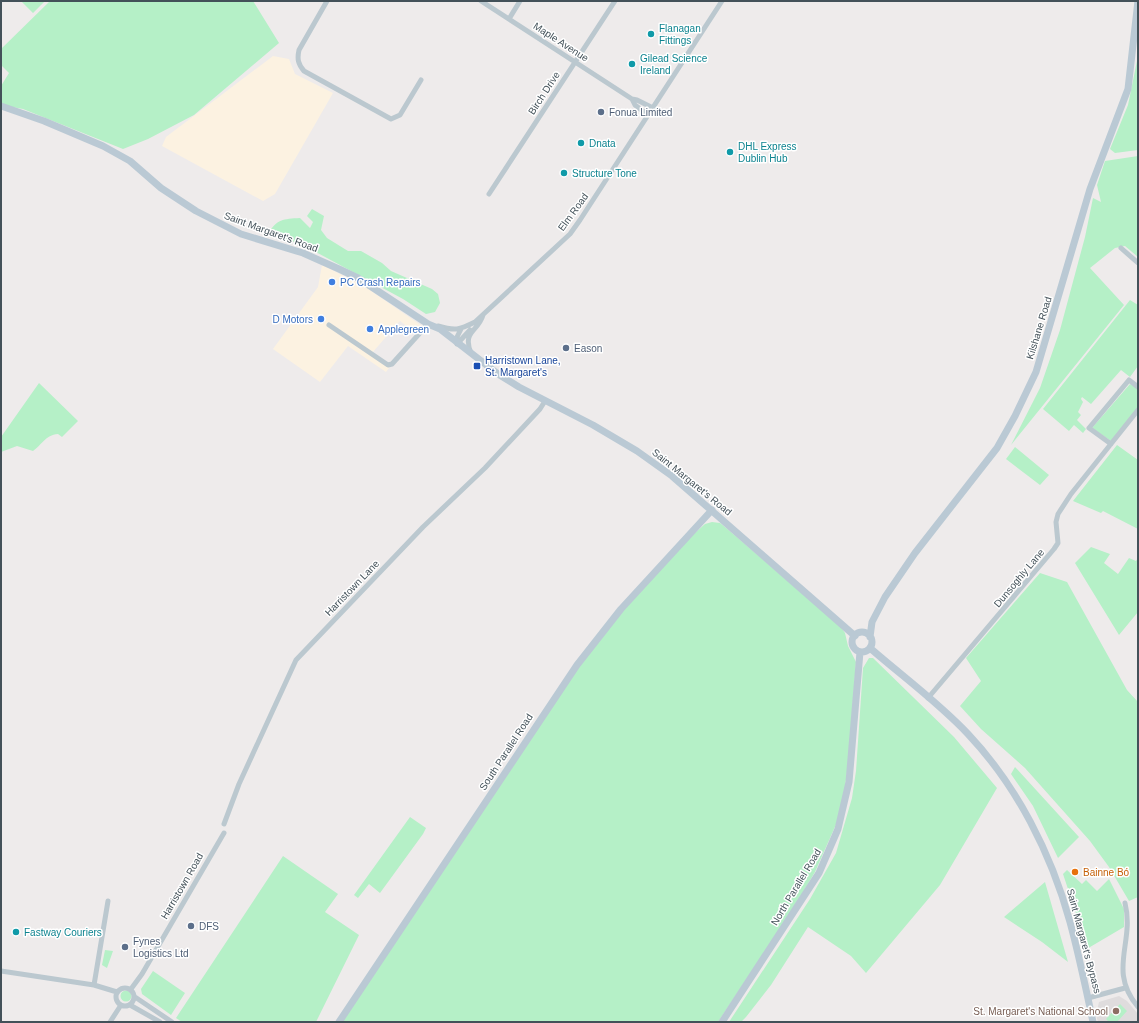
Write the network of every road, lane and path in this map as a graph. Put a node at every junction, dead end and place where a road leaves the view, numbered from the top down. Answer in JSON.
{"nodes":[{"id":1,"x":327,"y":1,"type":"edge"},
{"id":2,"x":481,"y":1,"type":"edge"},
{"id":3,"x":520,"y":1,"type":"edge"},
{"id":4,"x":615,"y":1,"type":"edge"},
{"id":5,"x":722,"y":1,"type":"edge"},
{"id":6,"x":1138,"y":1,"type":"edge"},
{"id":7,"x":509,"y":19,"type":"junction"},
{"id":8,"x":575,"y":62,"type":"junction"},
{"id":9,"x":421,"y":80,"type":"dead end"},
{"id":10,"x":632,"y":99,"type":"junction"},
{"id":11,"x":1,"y":106,"type":"edge"},
{"id":12,"x":652,"y":108,"type":"junction"},
{"id":13,"x":648,"y":115,"type":"junction"},
{"id":14,"x":488,"y":194,"type":"dead end"},
{"id":15,"x":1121,"y":248,"type":"dead end"},
{"id":16,"x":1138,"y":263,"type":"edge"},
{"id":17,"x":483,"y":314,"type":"junction"},
{"id":18,"x":475,"y":322,"type":"junction"},
{"id":19,"x":329,"y":324,"type":"dead end"},
{"id":20,"x":428,"y":324,"type":"junction"},
{"id":21,"x":462,"y":329,"type":"junction"},
{"id":22,"x":457,"y":344,"type":"junction"},
{"id":23,"x":472,"y":354,"type":"junction"},
{"id":24,"x":1138,"y":387,"type":"edge"},
{"id":25,"x":545,"y":401,"type":"junction"},
{"id":26,"x":1138,"y":410,"type":"edge"},
{"id":27,"x":1111,"y":444,"type":"junction"},
{"id":28,"x":712,"y":510,"type":"junction"},
{"id":29,"x":872,"y":622,"type":"junction"},
{"id":30,"x":858,"y":634,"type":"junction"},
{"id":31,"x":870,"y":637,"type":"junction"},
{"id":32,"x":870,"y":648,"type":"junction"},
{"id":33,"x":860,"y":652,"type":"junction"},
{"id":34,"x":928,"y":698,"type":"junction"},
{"id":35,"x":224,"y":824,"type":"dead end"},
{"id":36,"x":224,"y":832,"type":"dead end"},
{"id":37,"x":108,"y":901,"type":"dead end"},
{"id":38,"x":1125,"y":903,"type":"dead end"},
{"id":39,"x":1,"y":971,"type":"edge"},
{"id":40,"x":94,"y":985,"type":"junction"},
{"id":41,"x":1125,"y":988,"type":"junction"},
{"id":42,"x":131,"y":989,"type":"junction"},
{"id":43,"x":117,"y":992,"type":"junction"},
{"id":44,"x":135,"y":997,"type":"junction"},
{"id":45,"x":1088,"y":998,"type":"junction"},
{"id":46,"x":121,"y":1005,"type":"junction"},
{"id":47,"x":130,"y":1005,"type":"junction"},
{"id":48,"x":1138,"y":1007,"type":"edge"},
{"id":49,"x":110,"y":1022,"type":"edge"},
{"id":50,"x":160,"y":1022,"type":"edge"},
{"id":51,"x":172,"y":1022,"type":"edge"},
{"id":52,"x":339,"y":1022,"type":"edge"},
{"id":53,"x":722,"y":1022,"type":"edge"},
{"id":54,"x":1093,"y":1022,"type":"edge"}],
"edges":[{"from":1,"to":9,"type":"street"},
{"from":2,"to":7,"type":"street","name":"Maple Avenue"},
{"from":3,"to":7,"type":"street"},
{"from":4,"to":8,"type":"street","name":"Birch Drive"},
{"from":5,"to":12,"type":"street","name":"Elm Road"},
{"from":6,"to":29,"type":"main road","name":"Kilshane Road"},
{"from":7,"to":8,"type":"street","name":"Maple Avenue"},
{"from":8,"to":10,"type":"street","name":"Maple Avenue"},
{"from":8,"to":14,"type":"street","name":"Birch Drive"},
{"from":10,"to":12,"type":"street","name":"Maple Avenue"},
{"from":10,"to":13,"type":"street","name":"Maple Avenue"},
{"from":11,"to":20,"type":"main road","name":"Saint Margaret's Road"},
{"from":12,"to":13,"type":"street","name":"Elm Road"},
{"from":13,"to":17,"type":"street","name":"Elm Road"},
{"from":15,"to":16,"type":"street"},
{"from":17,"to":18,"type":"street","name":"Elm Road"},
{"from":17,"to":23,"type":"street","name":"Elm Road"},
{"from":18,"to":21,"type":"street","name":"Elm Road"},
{"from":18,"to":22,"type":"street","name":"Elm Road"},
{"from":19,"to":20,"type":"street"},
{"from":20,"to":21,"type":"street"},
{"from":20,"to":22,"type":"main road","name":"Saint Margaret's Road"},
{"from":21,"to":22,"type":"street"},
{"from":22,"to":23,"type":"main road","name":"Saint Margaret's Road"},
{"from":23,"to":25,"type":"main road","name":"Saint Margaret's Road"},
{"from":24,"to":27,"type":"street"},
{"from":25,"to":28,"type":"main road","name":"Saint Margaret's Road"},
{"from":25,"to":35,"type":"street","name":"Harristown Lane"},
{"from":26,"to":27,"type":"street","name":"Dunsoghly Lane"},
{"from":27,"to":34,"type":"street","name":"Dunsoghly Lane"},
{"from":28,"to":30,"type":"main road","name":"Saint Margaret's Road"},
{"from":28,"to":52,"type":"main road","name":"South Parallel Road"},
{"from":29,"to":30,"type":"main road","name":"Kilshane Road"},
{"from":29,"to":31,"type":"main road","name":"Kilshane Road"},
{"from":30,"to":31,"type":"main road"},
{"from":30,"to":33,"type":"main road"},
{"from":31,"to":32,"type":"main road"},
{"from":32,"to":33,"type":"main road"},
{"from":32,"to":34,"type":"main road","name":"Saint Margaret's Bypass"},
{"from":33,"to":53,"type":"main road","name":"North Parallel Road"},
{"from":34,"to":45,"type":"main road","name":"Saint Margaret's Bypass"},
{"from":36,"to":42,"type":"street","name":"Harristown Road"},
{"from":37,"to":40,"type":"street"},
{"from":38,"to":41,"type":"street"},
{"from":39,"to":40,"type":"street"},
{"from":40,"to":43,"type":"street"},
{"from":41,"to":45,"type":"street"},
{"from":41,"to":48,"type":"street"},
{"from":42,"to":43,"type":"street"},
{"from":42,"to":44,"type":"street"},
{"from":43,"to":46,"type":"street"},
{"from":44,"to":47,"type":"street"},
{"from":44,"to":51,"type":"street"},
{"from":45,"to":54,"type":"main road","name":"Saint Margaret's Bypass"},
{"from":46,"to":47,"type":"street"},
{"from":46,"to":49,"type":"street"},
{"from":47,"to":50,"type":"street"}]}
